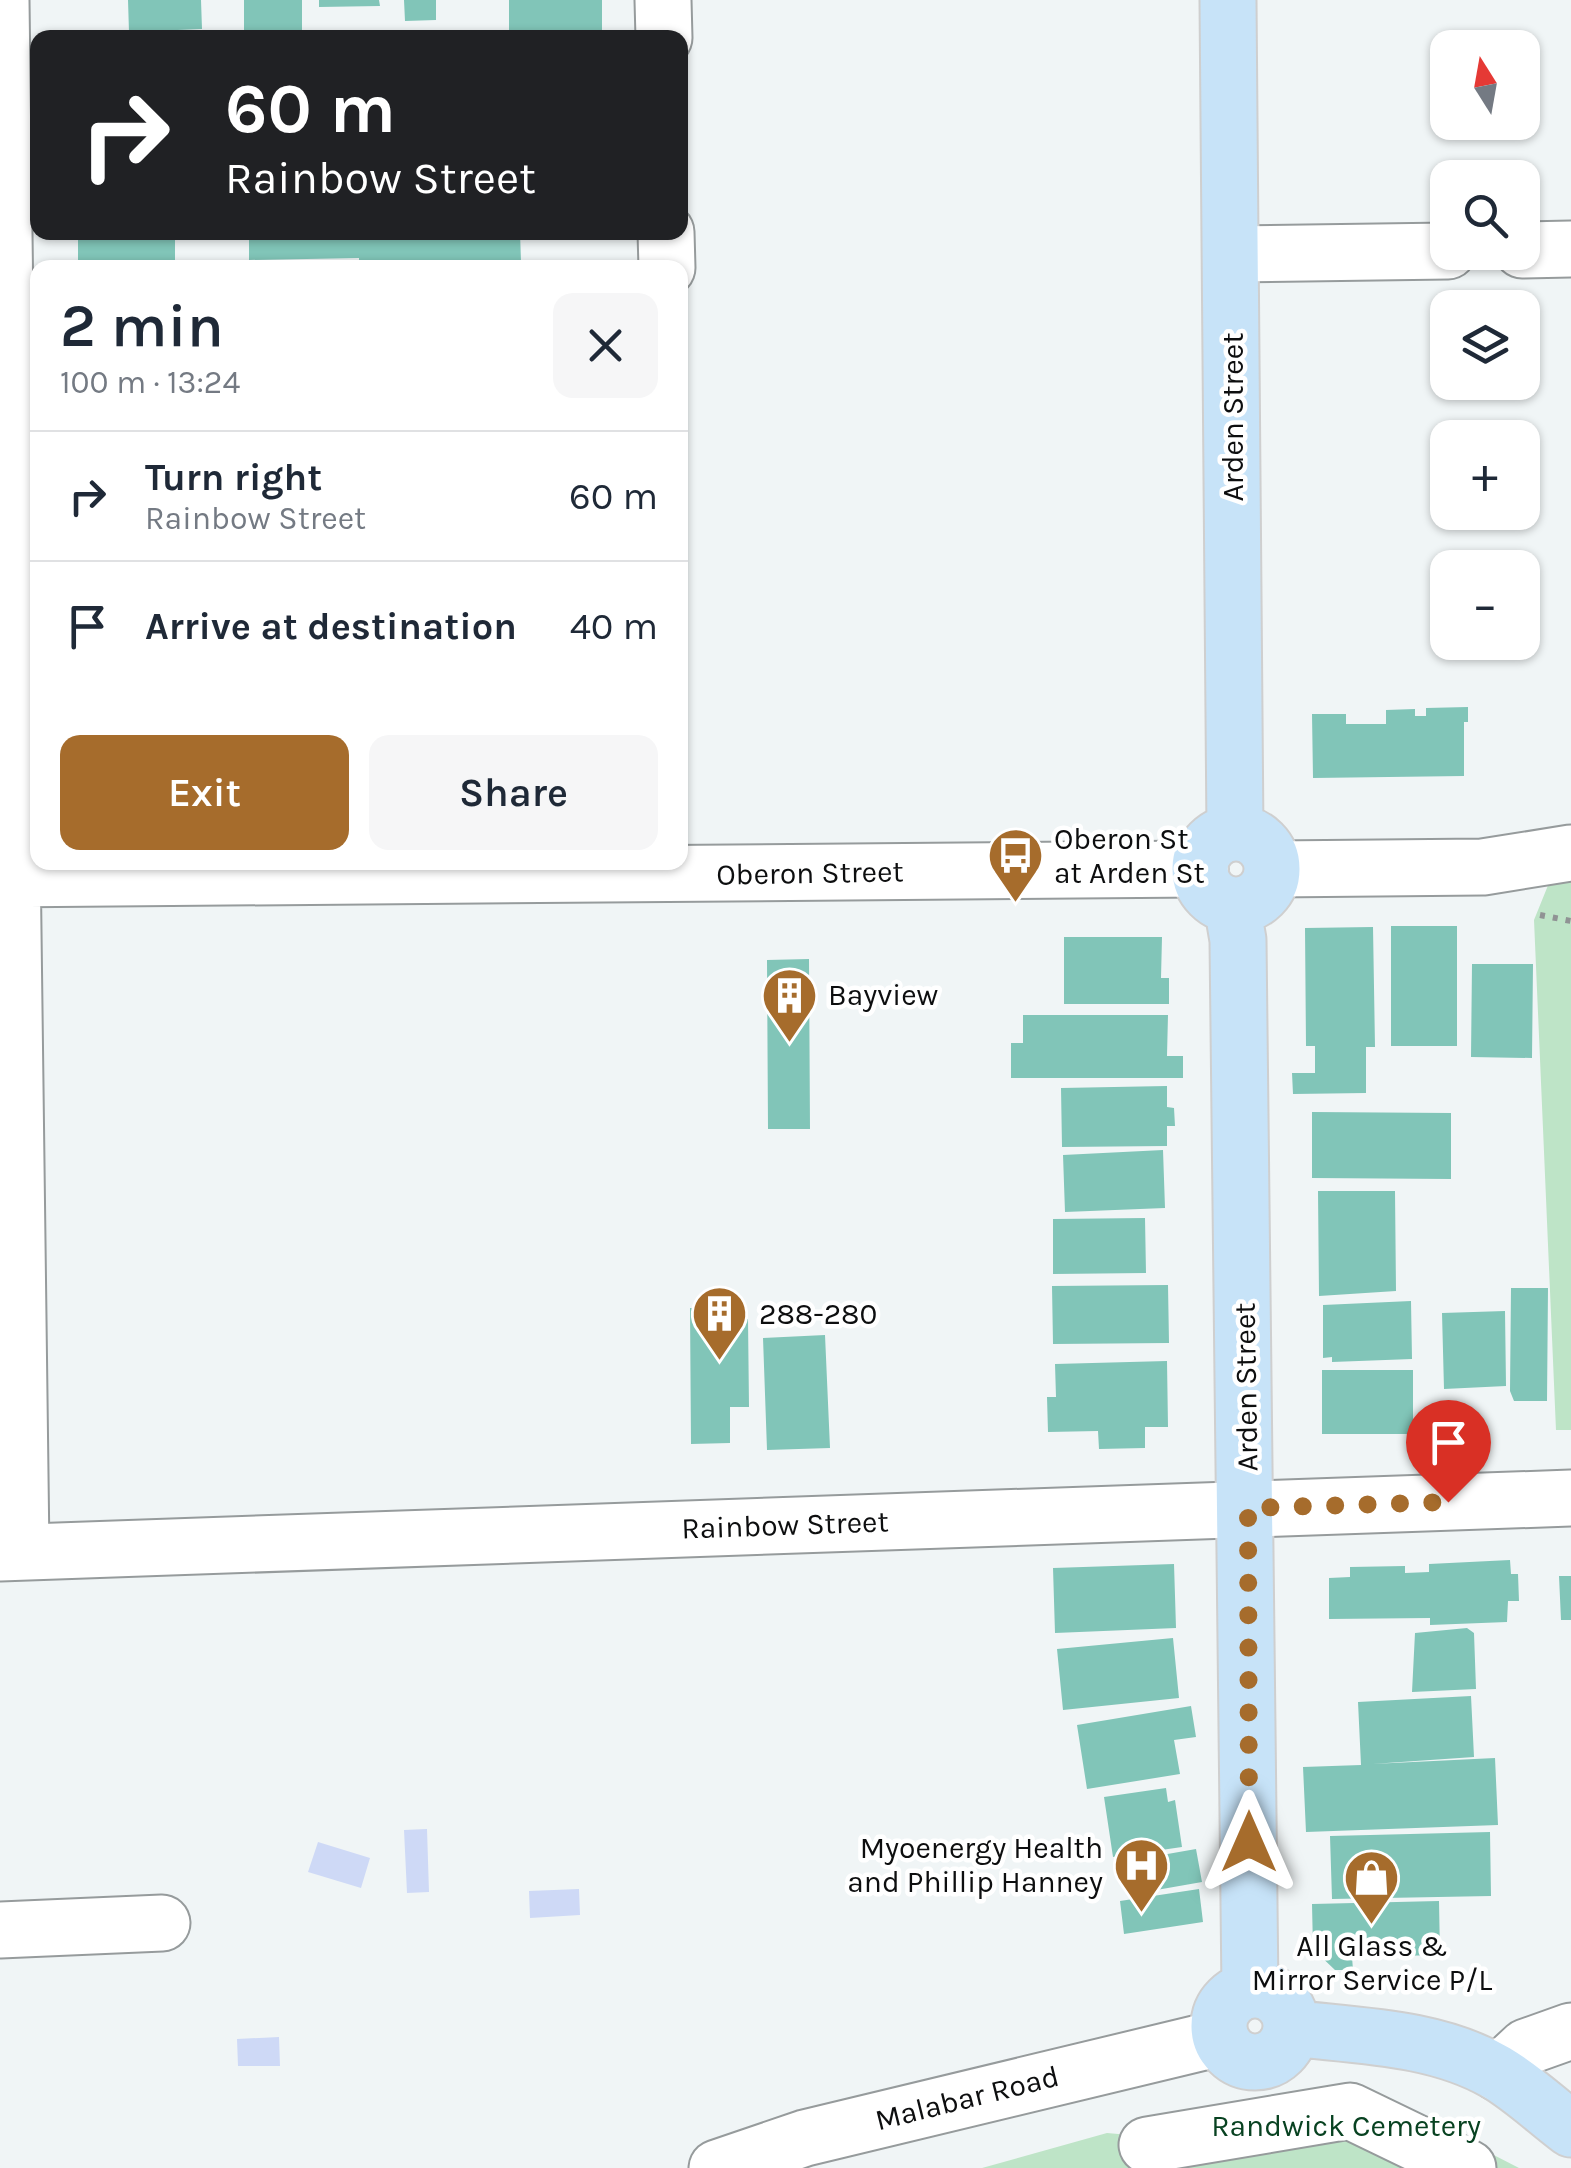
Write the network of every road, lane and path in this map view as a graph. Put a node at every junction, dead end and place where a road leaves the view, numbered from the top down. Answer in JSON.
{"nodes":[{"id":1,"x":2,"y":0,"type":"edge"},
{"id":2,"x":663,"y":0,"type":"edge"},
{"id":3,"x":1228,"y":0,"type":"edge"},
{"id":4,"x":664,"y":30,"type":"edge"},
{"id":5,"x":1571,"y":249,"type":"edge"},
{"id":6,"x":1540,"y":250,"type":"edge"},
{"id":7,"x":1430,"y":251,"type":"edge"},
{"id":8,"x":1232,"y":254,"type":"junction"},
{"id":9,"x":1571,"y":852,"type":"edge"},
{"id":10,"x":688,"y":869,"type":"edge"},
{"id":11,"x":1235,"y":869,"type":"junction"},
{"id":12,"x":609,"y":870,"type":"edge"},
{"id":13,"x":7,"y":879,"type":"edge"},
{"id":14,"x":1540,"y":915,"type":"dead end"},
{"id":15,"x":1571,"y":921,"type":"edge"},
{"id":16,"x":1571,"y":1498,"type":"edge"},
{"id":17,"x":1248,"y":1508,"type":"junction"},
{"id":18,"x":10,"y":1552,"type":"edge"},
{"id":19,"x":162,"y":1923,"type":"dead end"},
{"id":20,"x":0,"y":1930,"type":"edge"},
{"id":21,"x":1250,"y":1990,"type":"junction"},
{"id":22,"x":1291,"y":2028,"type":"junction"},
{"id":23,"x":1571,"y":2031,"type":"edge"},
{"id":24,"x":1220,"y":2038,"type":"junction"},
{"id":25,"x":1120,"y":2060,"type":"junction"},
{"id":26,"x":1498,"y":2073,"type":"junction"},
{"id":27,"x":1571,"y":2130,"type":"edge"},
{"id":28,"x":1141,"y":2156,"type":"edge"},
{"id":29,"x":716,"y":2168,"type":"edge"},
{"id":30,"x":1468,"y":2168,"type":"edge"}],
"edges":[{"from":1,"to":13,"type":"street"},
{"from":2,"to":4,"type":"street"},
{"from":3,"to":8,"type":"main road","name":"Arden Street"},
{"from":5,"to":6,"type":"street"},
{"from":7,"to":8,"type":"street"},
{"from":8,"to":11,"type":"main road","name":"Arden Street"},
{"from":9,"to":11,"type":"street","name":"Oberon Street"},
{"from":10,"to":11,"type":"street","name":"Oberon Street"},
{"from":11,"to":17,"type":"main road","name":"Arden Street"},
{"from":12,"to":13,"type":"street","name":"Oberon Street"},
{"from":13,"to":18,"type":"street"},
{"from":14,"to":15,"type":"path"},
{"from":16,"to":17,"type":"street","name":"Rainbow Street"},
{"from":17,"to":18,"type":"street","name":"Rainbow Street"},
{"from":17,"to":21,"type":"main road","name":"Arden Street"},
{"from":19,"to":20,"type":"street"},
{"from":21,"to":22,"type":"main road"},
{"from":21,"to":24,"type":"main road"},
{"from":22,"to":24,"type":"main road"},
{"from":22,"to":26,"type":"main road"},
{"from":23,"to":26,"type":"street"},
{"from":24,"to":25,"type":"street","name":"Malabar Road"},
{"from":25,"to":28,"type":"street"},
{"from":25,"to":29,"type":"street","name":"Malabar Road"},
{"from":26,"to":27,"type":"main road"},
{"from":28,"to":30,"type":"street"}]}
